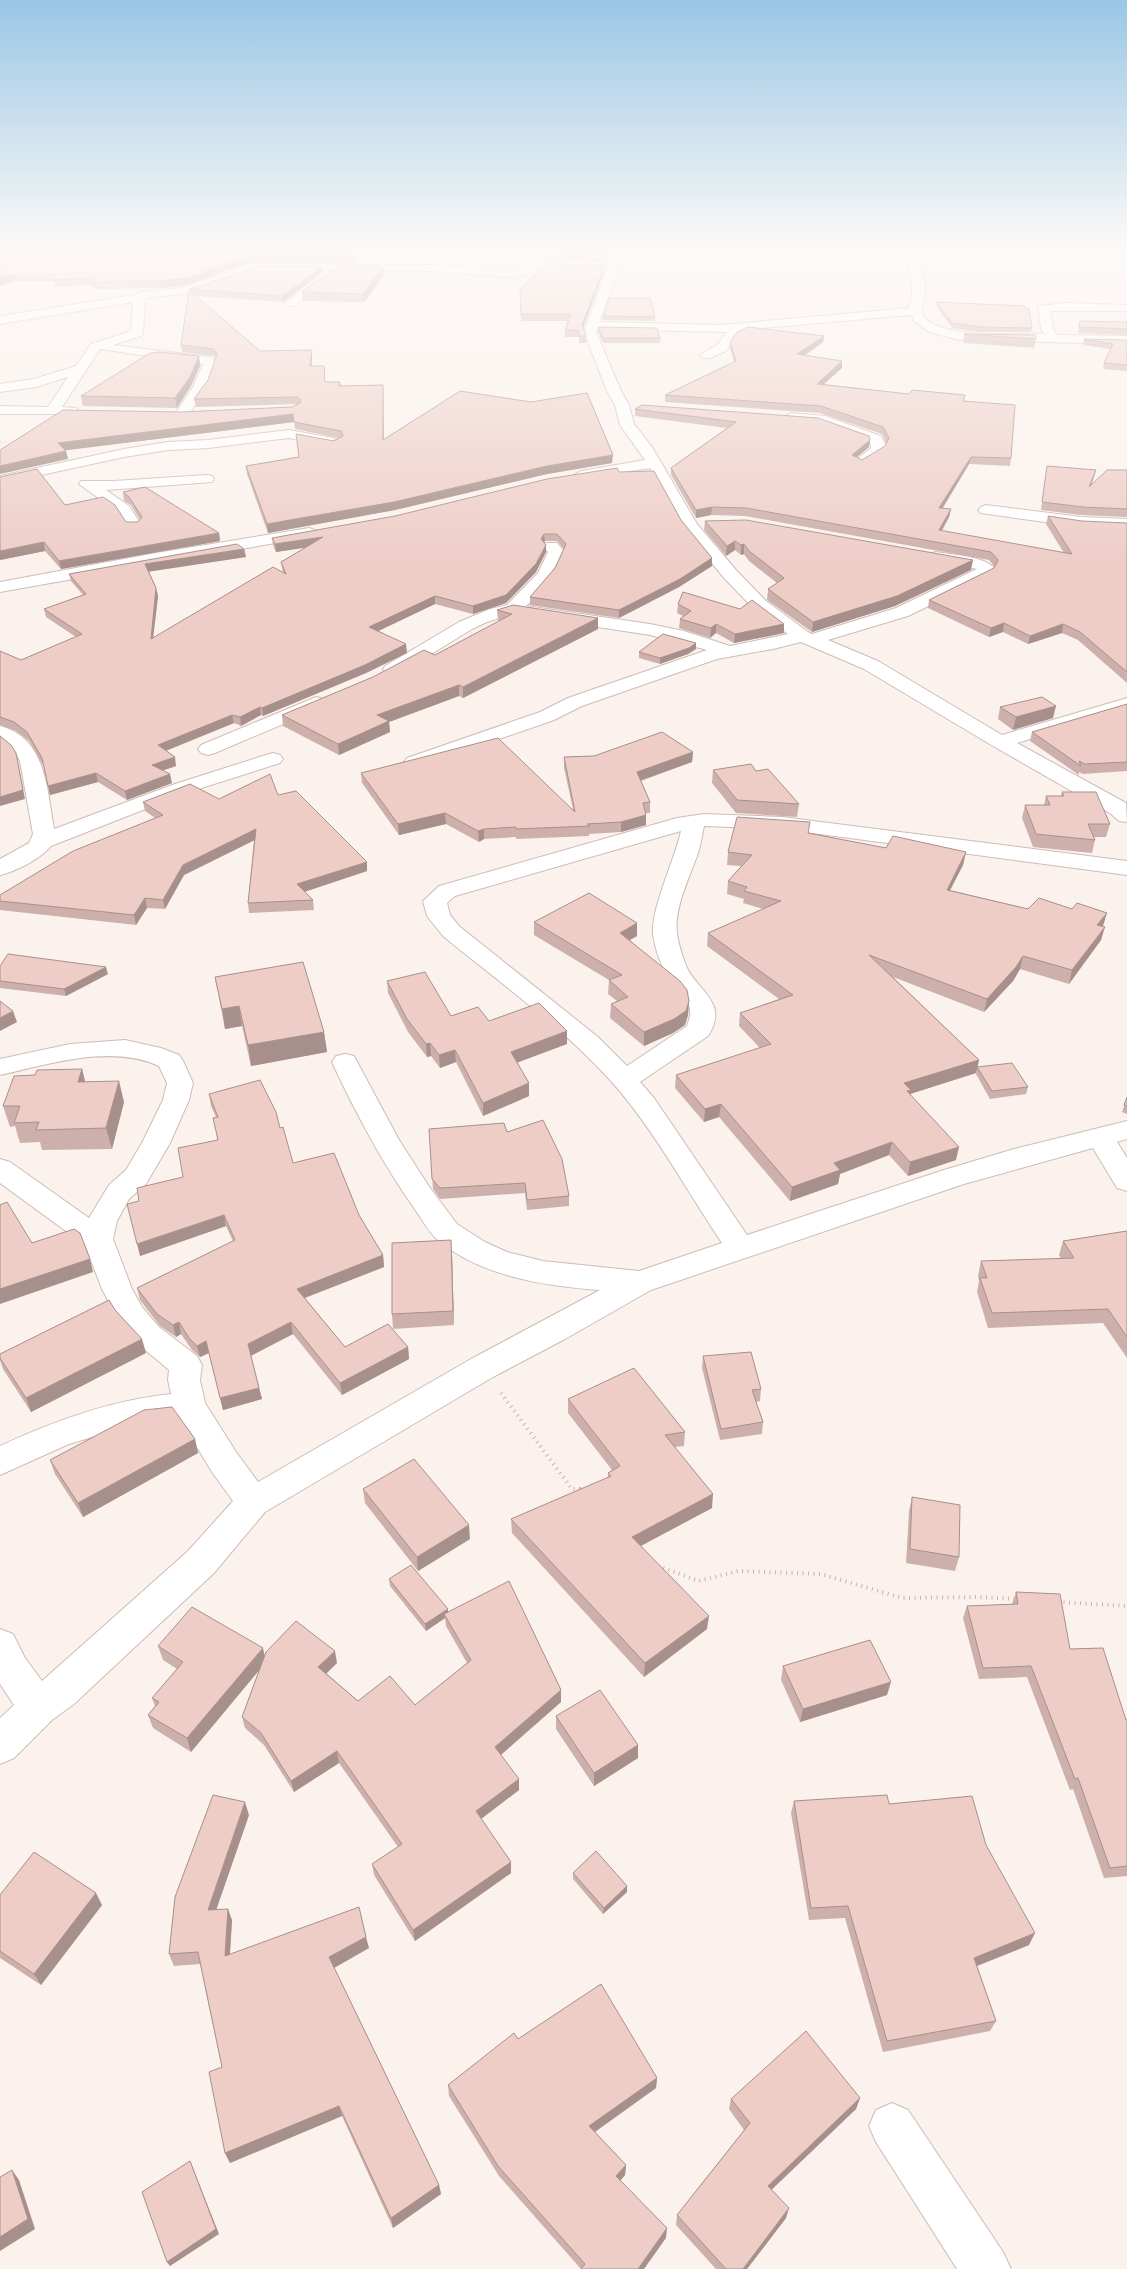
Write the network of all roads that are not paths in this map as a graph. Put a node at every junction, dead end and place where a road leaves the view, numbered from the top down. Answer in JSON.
{"nodes":[{"id":1,"x":92,"y":351,"type":"edge"},
{"id":2,"x":127,"y":351,"type":"edge"},
{"id":3,"x":598,"y":351,"type":"edge"},
{"id":4,"x":716,"y":351,"type":"edge"},
{"id":5,"x":706,"y":356,"type":"dead end"},
{"id":6,"x":80,"y":369,"type":"junction"},
{"id":7,"x":0,"y":388,"type":"edge"},
{"id":8,"x":622,"y":405,"type":"junction"},
{"id":9,"x":641,"y":407,"type":"edge"},
{"id":10,"x":0,"y":410,"type":"edge"},
{"id":11,"x":52,"y":411,"type":"junction"},
{"id":12,"x":81,"y":412,"type":"edge"},
{"id":13,"x":164,"y":413,"type":"edge"},
{"id":14,"x":202,"y":413,"type":"edge"},
{"id":15,"x":182,"y":414,"type":"junction"},
{"id":16,"x":778,"y":417,"type":"edge"},
{"id":17,"x":335,"y":443,"type":"edge"},
{"id":18,"x":860,"y":462,"type":"edge"},
{"id":19,"x":654,"y":463,"type":"junction"},
{"id":20,"x":45,"y":470,"type":"junction"},
{"id":21,"x":566,"y":477,"type":"edge"},
{"id":22,"x":207,"y":479,"type":"dead end"},
{"id":23,"x":0,"y":480,"type":"edge"},
{"id":24,"x":86,"y":484,"type":"junction"},
{"id":25,"x":986,"y":510,"type":"dead end"},
{"id":26,"x":1127,"y":524,"type":"edge"},
{"id":27,"x":134,"y":526,"type":"edge"},
{"id":28,"x":327,"y":530,"type":"edge"},
{"id":29,"x":551,"y":546,"type":"edge"},
{"id":30,"x":925,"y":555,"type":"edge"},
{"id":31,"x":0,"y":587,"type":"edge"},
{"id":32,"x":513,"y":609,"type":"junction"},
{"id":33,"x":806,"y":638,"type":"junction"},
{"id":34,"x":730,"y":652,"type":"junction"},
{"id":35,"x":373,"y":680,"type":"edge"},
{"id":36,"x":337,"y":695,"type":"edge"},
{"id":37,"x":1127,"y":704,"type":"edge"},
{"id":38,"x":0,"y":732,"type":"edge"},
{"id":39,"x":1000,"y":742,"type":"junction"},
{"id":40,"x":208,"y":749,"type":"dead end"},
{"id":41,"x":273,"y":758,"type":"dead end"},
{"id":42,"x":414,"y":762,"type":"edge"},
{"id":43,"x":1127,"y":816,"type":"edge"},
{"id":44,"x":694,"y":822,"type":"junction"},
{"id":45,"x":43,"y":841,"type":"junction"},
{"id":46,"x":0,"y":868,"type":"edge"},
{"id":47,"x":1127,"y":868,"type":"edge"},
{"id":48,"x":345,"y":1062,"type":"dead end"},
{"id":49,"x":0,"y":1067,"type":"edge"},
{"id":50,"x":624,"y":1080,"type":"junction"},
{"id":51,"x":1114,"y":1134,"type":"edge"},
{"id":52,"x":0,"y":1169,"type":"edge"},
{"id":53,"x":1127,"y":1182,"type":"edge"},
{"id":54,"x":98,"y":1239,"type":"junction"},
{"id":55,"x":741,"y":1249,"type":"junction"},
{"id":56,"x":640,"y":1282,"type":"junction"},
{"id":57,"x":189,"y":1405,"type":"junction"},
{"id":58,"x":0,"y":1461,"type":"edge"},
{"id":59,"x":253,"y":1502,"type":"junction"},
{"id":60,"x":0,"y":1646,"type":"edge"},
{"id":61,"x":38,"y":1707,"type":"junction"},
{"id":62,"x":0,"y":1745,"type":"edge"},
{"id":63,"x":892,"y":2126,"type":"dead end"},
{"id":64,"x":986,"y":2269,"type":"edge"}],
"edges":[{"from":1,"to":6,"type":"street"},
{"from":2,"to":15,"type":"street"},
{"from":3,"to":8,"type":"street"},
{"from":4,"to":5,"type":"street"},
{"from":6,"to":7,"type":"street"},
{"from":6,"to":11,"type":"street"},
{"from":8,"to":9,"type":"street"},
{"from":8,"to":19,"type":"street"},
{"from":10,"to":11,"type":"street"},
{"from":11,"to":12,"type":"street"},
{"from":13,"to":15,"type":"street"},
{"from":14,"to":15,"type":"street"},
{"from":16,"to":18,"type":"street"},
{"from":17,"to":20,"type":"street"},
{"from":19,"to":21,"type":"street"},
{"from":19,"to":33,"type":"street"},
{"from":20,"to":23,"type":"street"},
{"from":20,"to":24,"type":"street"},
{"from":22,"to":24,"type":"street"},
{"from":24,"to":27,"type":"street"},
{"from":25,"to":26,"type":"street"},
{"from":28,"to":31,"type":"street"},
{"from":29,"to":32,"type":"street"},
{"from":30,"to":33,"type":"street"},
{"from":32,"to":34,"type":"street"},
{"from":32,"to":35,"type":"street"},
{"from":33,"to":34,"type":"street"},
{"from":33,"to":39,"type":"street"},
{"from":34,"to":42,"type":"street"},
{"from":36,"to":40,"type":"street"},
{"from":37,"to":39,"type":"street"},
{"from":38,"to":45,"type":"street"},
{"from":39,"to":43,"type":"street"},
{"from":41,"to":45,"type":"street"},
{"from":44,"to":47,"type":"street"},
{"from":44,"to":50,"type":"street"},
{"from":44,"to":50,"type":"street"},
{"from":45,"to":46,"type":"street"},
{"from":48,"to":56,"type":"street"},
{"from":49,"to":54,"type":"street"},
{"from":50,"to":55,"type":"street"},
{"from":51,"to":53,"type":"street"},
{"from":51,"to":55,"type":"street"},
{"from":52,"to":54,"type":"street"},
{"from":54,"to":57,"type":"street"},
{"from":55,"to":56,"type":"street"},
{"from":56,"to":59,"type":"street"},
{"from":57,"to":58,"type":"street"},
{"from":57,"to":59,"type":"street"},
{"from":59,"to":61,"type":"street"},
{"from":60,"to":61,"type":"street"},
{"from":61,"to":62,"type":"street"},
{"from":63,"to":64,"type":"street"}]}
